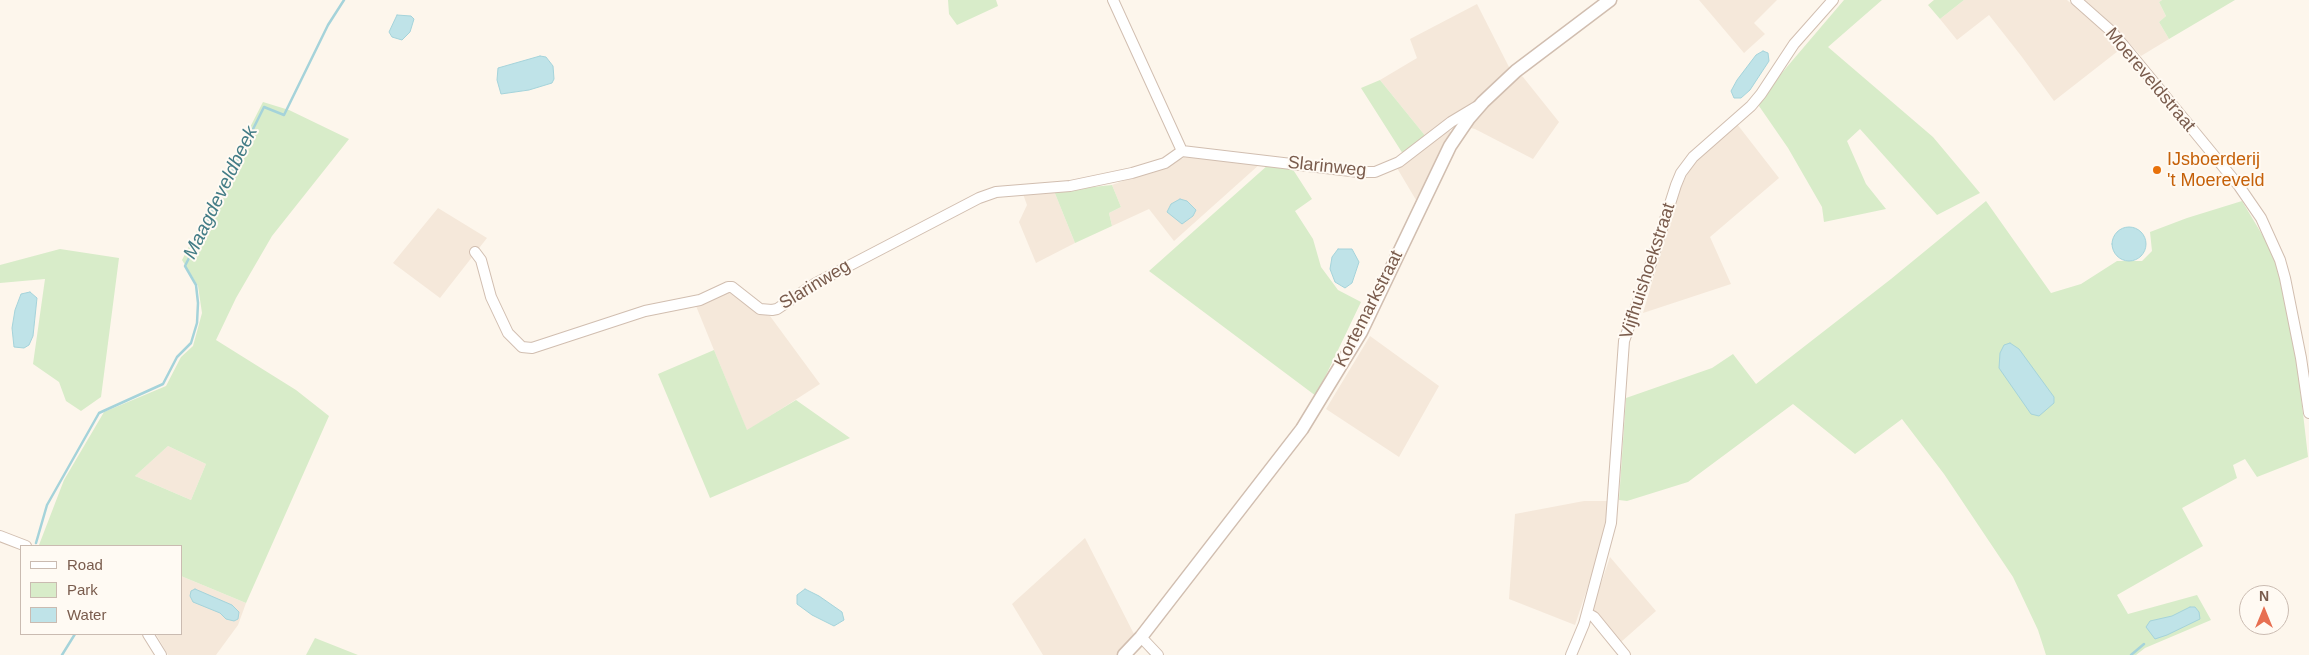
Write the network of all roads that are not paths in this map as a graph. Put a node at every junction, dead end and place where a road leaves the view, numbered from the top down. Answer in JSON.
{"nodes":[{"id":1,"x":1113,"y":0,"type":"edge"},
{"id":2,"x":1610,"y":0,"type":"edge"},
{"id":3,"x":1833,"y":0,"type":"edge"},
{"id":4,"x":2076,"y":0,"type":"edge"},
{"id":5,"x":1483,"y":102,"type":"junction"},
{"id":6,"x":1182,"y":151,"type":"junction"},
{"id":7,"x":475,"y":252,"type":"dead end"},
{"id":8,"x":2309,"y":413,"type":"edge"},
{"id":9,"x":0,"y":536,"type":"edge"},
{"id":10,"x":23,"y":545,"type":"edge"},
{"id":11,"x":1587,"y":613,"type":"junction"},
{"id":12,"x":149,"y":635,"type":"edge"},
{"id":13,"x":1141,"y":637,"type":"junction"},
{"id":14,"x":161,"y":655,"type":"edge"},
{"id":15,"x":1124,"y":655,"type":"edge"},
{"id":16,"x":1158,"y":655,"type":"edge"},
{"id":17,"x":1571,"y":655,"type":"edge"},
{"id":18,"x":1625,"y":655,"type":"edge"}],
"edges":[{"from":1,"to":6,"type":"street"},
{"from":2,"to":5,"type":"street","name":"Kortemarkstraat"},
{"from":3,"to":11,"type":"street","name":"Vijfhuishoekstraat"},
{"from":4,"to":8,"type":"street","name":"Moereveldstraat"},
{"from":5,"to":6,"type":"street","name":"Slarinweg"},
{"from":5,"to":13,"type":"street","name":"Kortemarkstraat"},
{"from":6,"to":7,"type":"street","name":"Slarinweg"},
{"from":9,"to":10,"type":"street"},
{"from":11,"to":17,"type":"street","name":"Vijfhuishoekstraat"},
{"from":11,"to":18,"type":"street"},
{"from":12,"to":14,"type":"street"},
{"from":13,"to":15,"type":"street","name":"Kortemarkstraat"},
{"from":13,"to":16,"type":"street"}]}
